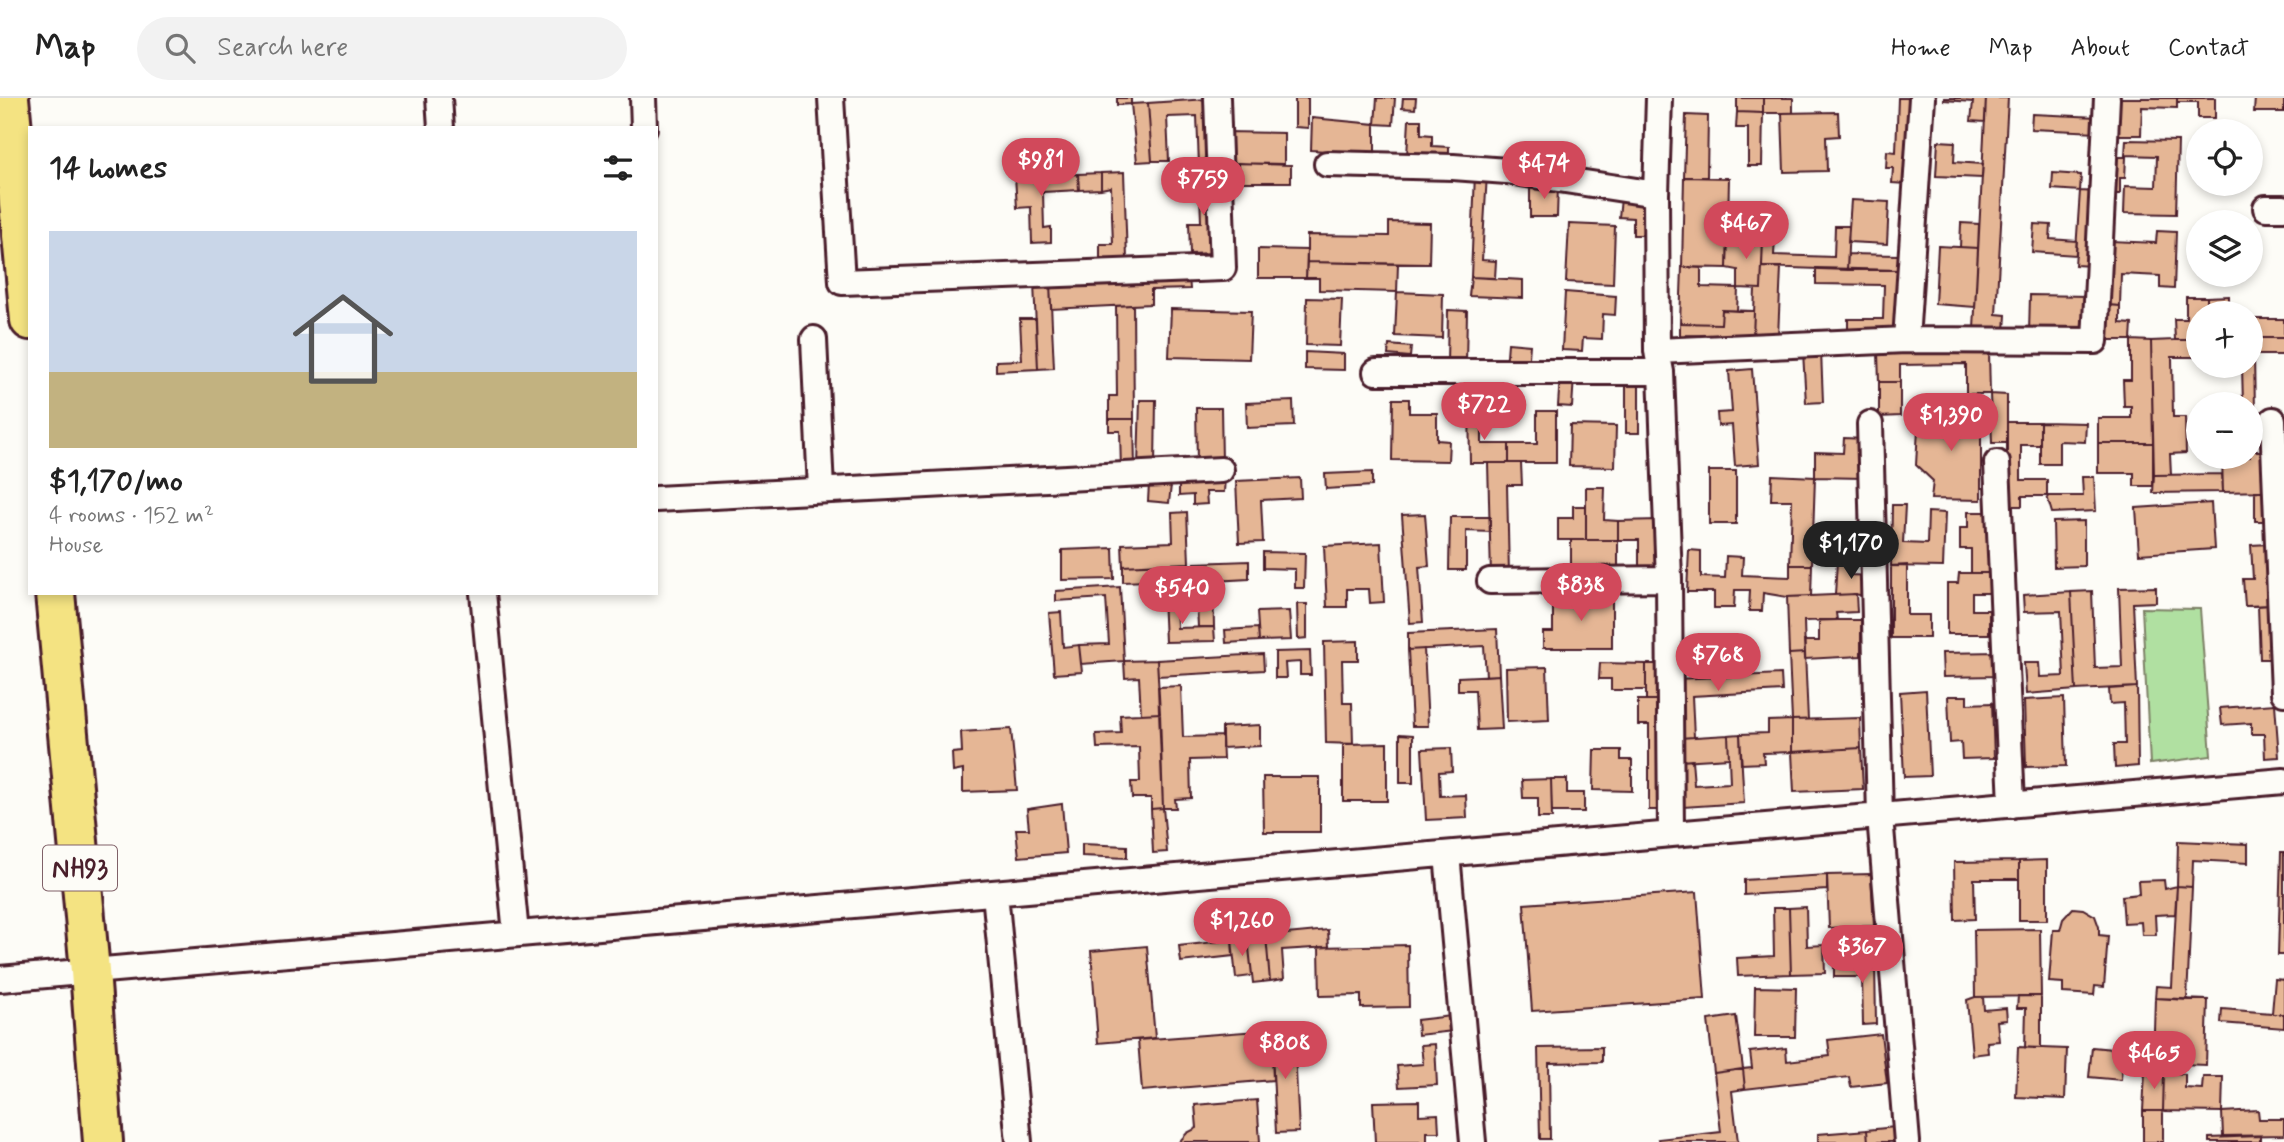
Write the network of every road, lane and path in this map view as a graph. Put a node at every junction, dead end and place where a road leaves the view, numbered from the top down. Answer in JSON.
{"nodes":[{"id":1,"x":9,"y":98,"type":"edge"},
{"id":2,"x":439,"y":98,"type":"edge"},
{"id":3,"x":643,"y":98,"type":"edge"},
{"id":4,"x":831,"y":98,"type":"edge"},
{"id":5,"x":1217,"y":98,"type":"edge"},
{"id":6,"x":1659,"y":98,"type":"edge"},
{"id":7,"x":1922,"y":98,"type":"edge"},
{"id":8,"x":2107,"y":98,"type":"edge"},
{"id":9,"x":441,"y":126,"type":"edge"},
{"id":10,"x":644,"y":126,"type":"edge"},
{"id":11,"x":1326,"y":164,"type":"dead end"},
{"id":12,"x":1656,"y":194,"type":"junction"},
{"id":13,"x":28,"y":299,"type":"edge"},
{"id":14,"x":814,"y":339,"type":"dead end"},
{"id":15,"x":1906,"y":340,"type":"junction"},
{"id":16,"x":1659,"y":361,"type":"junction"},
{"id":17,"x":1376,"y":372,"type":"dead end"},
{"id":18,"x":2273,"y":419,"type":"dead end"},
{"id":19,"x":1870,"y":424,"type":"dead end"},
{"id":20,"x":1997,"y":463,"type":"dead end"},
{"id":21,"x":1221,"y":470,"type":"dead end"},
{"id":22,"x":821,"y":490,"type":"junction"},
{"id":23,"x":658,"y":499,"type":"edge"},
{"id":24,"x":1669,"y":579,"type":"junction"},
{"id":25,"x":1490,"y":581,"type":"dead end"},
{"id":26,"x":55,"y":595,"type":"edge"},
{"id":27,"x":483,"y":595,"type":"edge"},
{"id":28,"x":2284,"y":694,"type":"edge"},
{"id":29,"x":2284,"y":781,"type":"edge"},
{"id":30,"x":2012,"y":805,"type":"junction"},
{"id":31,"x":1880,"y":816,"type":"junction"},
{"id":32,"x":1671,"y":834,"type":"junction"},
{"id":33,"x":1447,"y":854,"type":"junction"},
{"id":34,"x":995,"y":892,"type":"junction"},
{"id":35,"x":516,"y":934,"type":"junction"},
{"id":36,"x":90,"y":971,"type":"junction"},
{"id":37,"x":0,"y":979,"type":"edge"},
{"id":38,"x":103,"y":1142,"type":"edge"},
{"id":39,"x":1018,"y":1142,"type":"edge"},
{"id":40,"x":1473,"y":1142,"type":"edge"},
{"id":41,"x":1907,"y":1142,"type":"edge"}],
"edges":[{"from":1,"to":13,"type":"main road"},
{"from":2,"to":9,"type":"street"},
{"from":3,"to":10,"type":"street"},
{"from":4,"to":5,"type":"street"},
{"from":6,"to":12,"type":"street"},
{"from":7,"to":15,"type":"street"},
{"from":8,"to":15,"type":"street"},
{"from":11,"to":12,"type":"street"},
{"from":12,"to":16,"type":"street"},
{"from":14,"to":22,"type":"street"},
{"from":15,"to":16,"type":"street"},
{"from":16,"to":17,"type":"street"},
{"from":16,"to":24,"type":"street"},
{"from":18,"to":28,"type":"street"},
{"from":19,"to":31,"type":"street"},
{"from":20,"to":30,"type":"street"},
{"from":21,"to":22,"type":"street"},
{"from":22,"to":23,"type":"street"},
{"from":24,"to":25,"type":"street"},
{"from":24,"to":32,"type":"street"},
{"from":26,"to":36,"type":"main road","number":"NH93"},
{"from":27,"to":35,"type":"street"},
{"from":29,"to":30,"type":"street"},
{"from":30,"to":31,"type":"street"},
{"from":31,"to":32,"type":"street"},
{"from":31,"to":41,"type":"street"},
{"from":32,"to":33,"type":"street"},
{"from":33,"to":34,"type":"street"},
{"from":33,"to":40,"type":"street"},
{"from":34,"to":35,"type":"street"},
{"from":34,"to":39,"type":"street"},
{"from":35,"to":36,"type":"street"},
{"from":36,"to":37,"type":"street"},
{"from":36,"to":38,"type":"main road","number":"NH93"}]}
